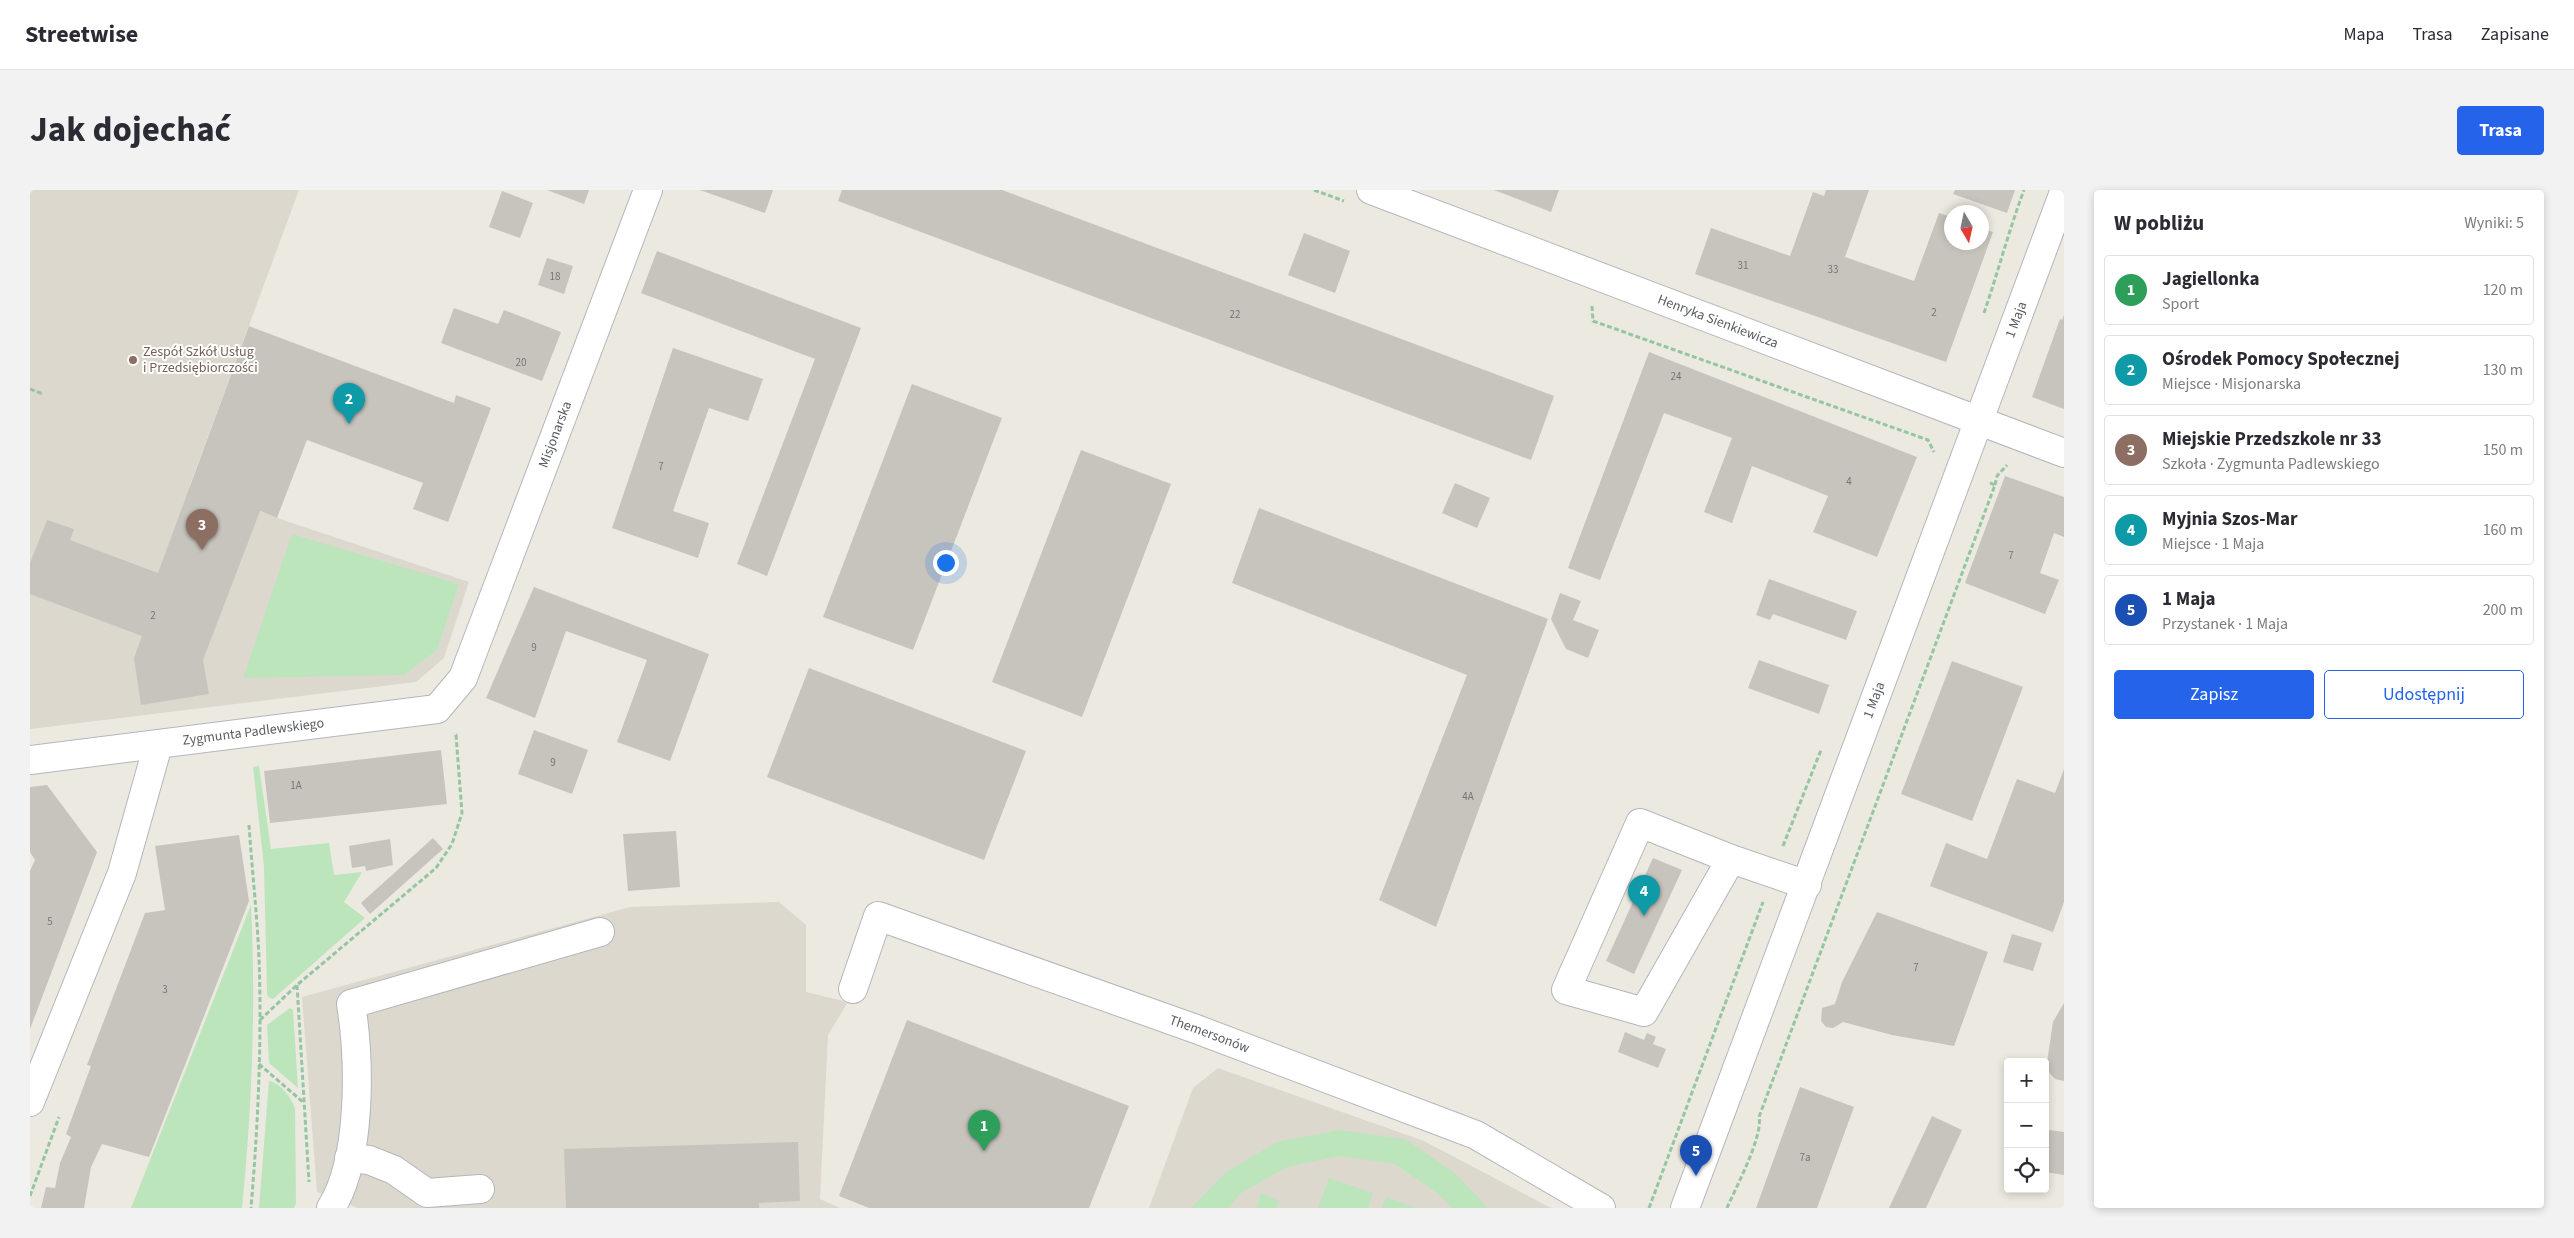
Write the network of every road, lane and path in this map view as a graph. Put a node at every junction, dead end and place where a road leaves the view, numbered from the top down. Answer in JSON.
{"nodes":[{"id":1,"x":648,"y":190,"type":"edge"},
{"id":2,"x":1371,"y":190,"type":"edge"},
{"id":3,"x":2024,"y":190,"type":"edge"},
{"id":4,"x":2064,"y":192,"type":"edge"},
{"id":5,"x":1982,"y":318,"type":"dead end"},
{"id":6,"x":30,"y":389,"type":"edge"},
{"id":7,"x":43,"y":394,"type":"dead end"},
{"id":8,"x":1980,"y":420,"type":"junction"},
{"id":9,"x":2064,"y":453,"type":"edge"},
{"id":10,"x":463,"y":678,"type":"joint"},
{"id":11,"x":456,"y":735,"type":"dead end"},
{"id":12,"x":158,"y":745,"type":"junction"},
{"id":13,"x":30,"y":760,"type":"edge"},
{"id":14,"x":249,"y":825,"type":"dead end"},
{"id":15,"x":1731,"y":859,"type":"junction"},
{"id":16,"x":1807,"y":885,"type":"junction"},
{"id":17,"x":600,"y":932,"type":"dead end"},
{"id":18,"x":297,"y":985,"type":"junction"},
{"id":19,"x":853,"y":989,"type":"dead end"},
{"id":20,"x":260,"y":1020,"type":"junction"},
{"id":21,"x":259,"y":1064,"type":"junction"},
{"id":22,"x":30,"y":1102,"type":"edge"},
{"id":23,"x":304,"y":1103,"type":"junction"},
{"id":24,"x":350,"y":1158,"type":"junction"},
{"id":25,"x":309,"y":1187,"type":"dead end"},
{"id":26,"x":480,"y":1189,"type":"dead end"},
{"id":27,"x":251,"y":1208,"type":"edge"},
{"id":28,"x":331,"y":1208,"type":"edge"},
{"id":29,"x":1601,"y":1208,"type":"edge"},
{"id":30,"x":1684,"y":1208,"type":"edge"}],
"edges":[{"from":1,"to":10,"type":"street","name":"Misjonarska"},
{"from":2,"to":8,"type":"street","name":"Henryka Sienkiewicza"},
{"from":3,"to":5,"type":"path"},
{"from":4,"to":8,"type":"street","name":"1 Maja"},
{"from":6,"to":7,"type":"path"},
{"from":8,"to":9,"type":"street","name":"Henryka Sienkiewicza"},
{"from":8,"to":16,"type":"street","name":"1 Maja"},
{"from":10,"to":12,"type":"street","name":"Zygmunta Padlewskiego"},
{"from":11,"to":18,"type":"path"},
{"from":12,"to":13,"type":"street","name":"Zygmunta Padlewskiego"},
{"from":12,"to":22,"type":"street"},
{"from":14,"to":20,"type":"path"},
{"from":15,"to":15,"type":"street"},
{"from":15,"to":16,"type":"street"},
{"from":16,"to":30,"type":"street","name":"1 Maja"},
{"from":17,"to":24,"type":"street"},
{"from":18,"to":20,"type":"path"},
{"from":18,"to":23,"type":"path"},
{"from":19,"to":29,"type":"street","name":"Themersonów"},
{"from":20,"to":21,"type":"path"},
{"from":21,"to":23,"type":"path"},
{"from":21,"to":27,"type":"path"},
{"from":23,"to":25,"type":"path"},
{"from":24,"to":26,"type":"street"},
{"from":24,"to":28,"type":"street"}]}
